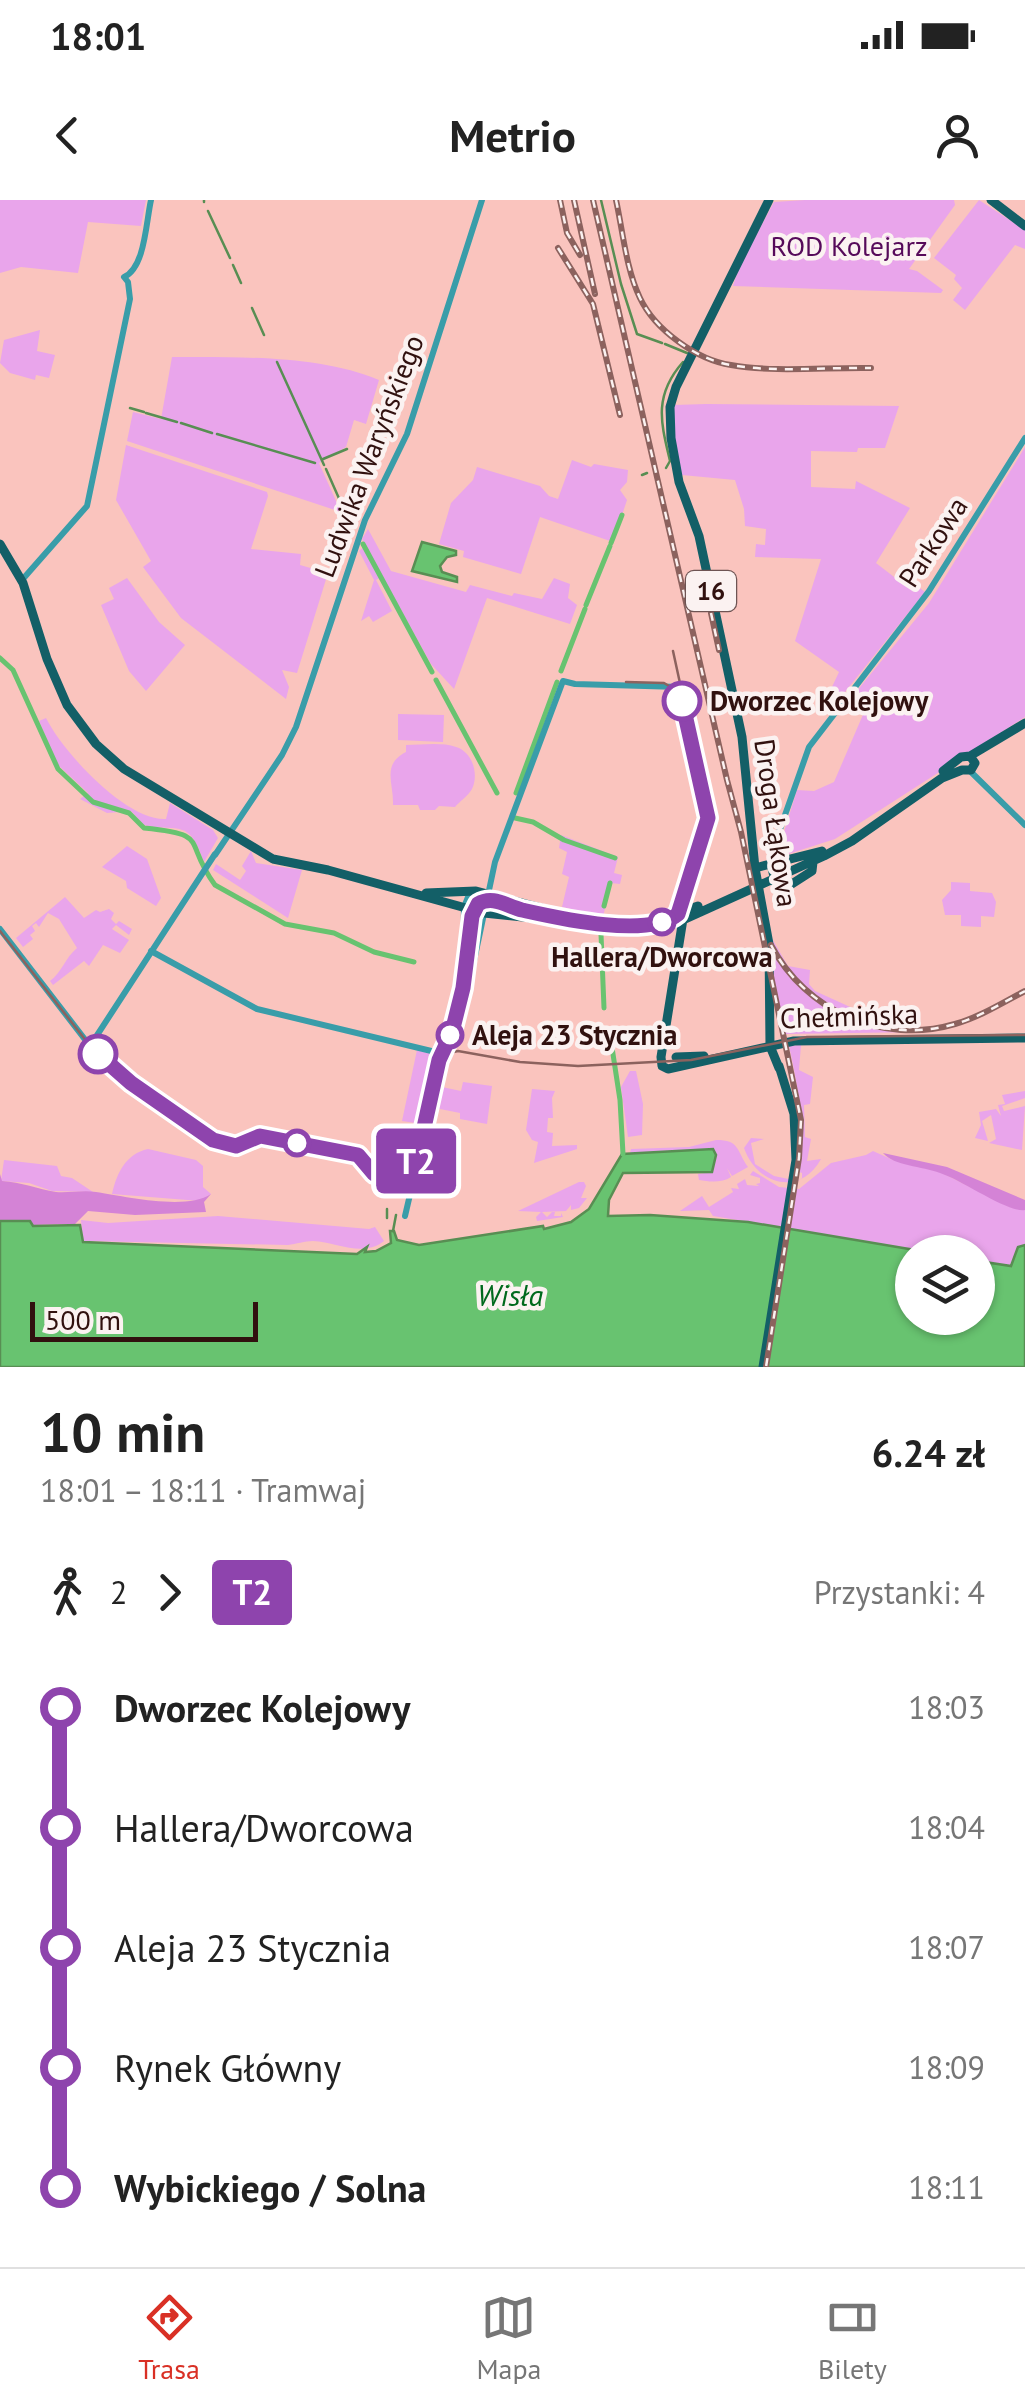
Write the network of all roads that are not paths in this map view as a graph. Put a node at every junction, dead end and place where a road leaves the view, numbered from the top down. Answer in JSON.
{"nodes":[{"id":1,"x":150,"y":200,"type":"edge"},
{"id":2,"x":482,"y":200,"type":"edge"},
{"id":3,"x":768,"y":200,"type":"edge"},
{"id":4,"x":991,"y":200,"type":"edge"},
{"id":5,"x":1000,"y":200,"type":"edge"},
{"id":6,"x":1025,"y":222,"type":"edge"},
{"id":7,"x":1025,"y":438,"type":"edge"},
{"id":8,"x":0,"y":544,"type":"edge"},
{"id":9,"x":22,"y":580,"type":"junction"},
{"id":10,"x":1025,"y":726,"type":"edge"},
{"id":11,"x":968,"y":764,"type":"junction"},
{"id":12,"x":1025,"y":824,"type":"edge"},
{"id":13,"x":230,"y":832,"type":"junction"},
{"id":14,"x":822,"y":852,"type":"junction"},
{"id":15,"x":813,"y":862,"type":"junction"},
{"id":16,"x":771,"y":864,"type":"junction"},
{"id":17,"x":755,"y":868,"type":"junction"},
{"id":18,"x":792,"y":869,"type":"junction"},
{"id":19,"x":690,"y":879,"type":"junction"},
{"id":20,"x":394,"y":887,"type":"junction"},
{"id":21,"x":470,"y":891,"type":"junction"},
{"id":22,"x":488,"y":894,"type":"junction"},
{"id":23,"x":687,"y":898,"type":"junction"},
{"id":24,"x":711,"y":903,"type":"junction"},
{"id":25,"x":464,"y":907,"type":"junction"},
{"id":26,"x":697,"y":907,"type":"junction"},
{"id":27,"x":489,"y":914,"type":"junction"},
{"id":28,"x":680,"y":917,"type":"junction"},
{"id":29,"x":577,"y":920,"type":"junction"},
{"id":30,"x":664,"y":926,"type":"junction"},
{"id":31,"x":0,"y":930,"type":"edge"},
{"id":32,"x":678,"y":934,"type":"junction"},
{"id":33,"x":152,"y":951,"type":"junction"},
{"id":34,"x":676,"y":969,"type":"junction"},
{"id":35,"x":666,"y":1030,"type":"junction"},
{"id":36,"x":1025,"y":1036,"type":"edge"},
{"id":37,"x":773,"y":1045,"type":"junction"},
{"id":38,"x":444,"y":1054,"type":"junction"},
{"id":39,"x":675,"y":1062,"type":"junction"},
{"id":40,"x":405,"y":1216,"type":"dead end"},
{"id":41,"x":764,"y":1367,"type":"edge"}],
"edges":[{"from":1,"to":9,"type":"street"},
{"from":2,"to":13,"type":"street","name":"Ludwika Waryńskiego"},
{"from":3,"to":17,"type":"main road","name":"Droga Łąkowa","number":"16"},
{"from":4,"to":6,"type":"main road"},
{"from":5,"to":6,"type":"main road"},
{"from":7,"to":16,"type":"street","name":"Parkowa"},
{"from":8,"to":9,"type":"main road"},
{"from":9,"to":13,"type":"main road"},
{"from":10,"to":11,"type":"main road"},
{"from":11,"to":12,"type":"street"},
{"from":11,"to":14,"type":"main road"},
{"from":11,"to":15,"type":"main road"},
{"from":13,"to":20,"type":"main road"},
{"from":13,"to":33,"type":"street","name":"Ludwika Waryńskiego"},
{"from":14,"to":16,"type":"main road"},
{"from":14,"to":18,"type":"main road"},
{"from":15,"to":16,"type":"main road"},
{"from":15,"to":18,"type":"main road"},
{"from":16,"to":17,"type":"main road"},
{"from":17,"to":37,"type":"main road","name":"Droga Łąkowa","number":"16"},
{"from":18,"to":24,"type":"main road"},
{"from":19,"to":22,"type":"street"},
{"from":19,"to":23,"type":"street"},
{"from":19,"to":28,"type":"street"},
{"from":20,"to":21,"type":"main road"},
{"from":20,"to":25,"type":"main road"},
{"from":21,"to":22,"type":"main road"},
{"from":21,"to":25,"type":"street"},
{"from":22,"to":27,"type":"street"},
{"from":22,"to":29,"type":"main road"},
{"from":23,"to":26,"type":"street"},
{"from":23,"to":28,"type":"street"},
{"from":24,"to":26,"type":"main road"},
{"from":24,"to":28,"type":"main road"},
{"from":25,"to":27,"type":"main road"},
{"from":25,"to":38,"type":"street"},
{"from":26,"to":28,"type":"main road"},
{"from":27,"to":29,"type":"main road"},
{"from":27,"to":38,"type":"street"},
{"from":28,"to":29,"type":"main road"},
{"from":28,"to":30,"type":"main road"},
{"from":28,"to":32,"type":"main road"},
{"from":28,"to":34,"type":"main road"},
{"from":29,"to":30,"type":"main road"},
{"from":30,"to":32,"type":"main road"},
{"from":31,"to":33,"type":"street","name":"Ludwika Waryńskiego"},
{"from":32,"to":34,"type":"main road"},
{"from":33,"to":38,"type":"street"},
{"from":34,"to":35,"type":"main road"},
{"from":35,"to":39,"type":"main road"},
{"from":35,"to":39,"type":"main road"},
{"from":36,"to":37,"type":"main road","name":"Chełmińska"},
{"from":37,"to":39,"type":"main road","name":"Chełmińska"},
{"from":37,"to":41,"type":"main road","number":"16"},
{"from":38,"to":40,"type":"street"}]}
